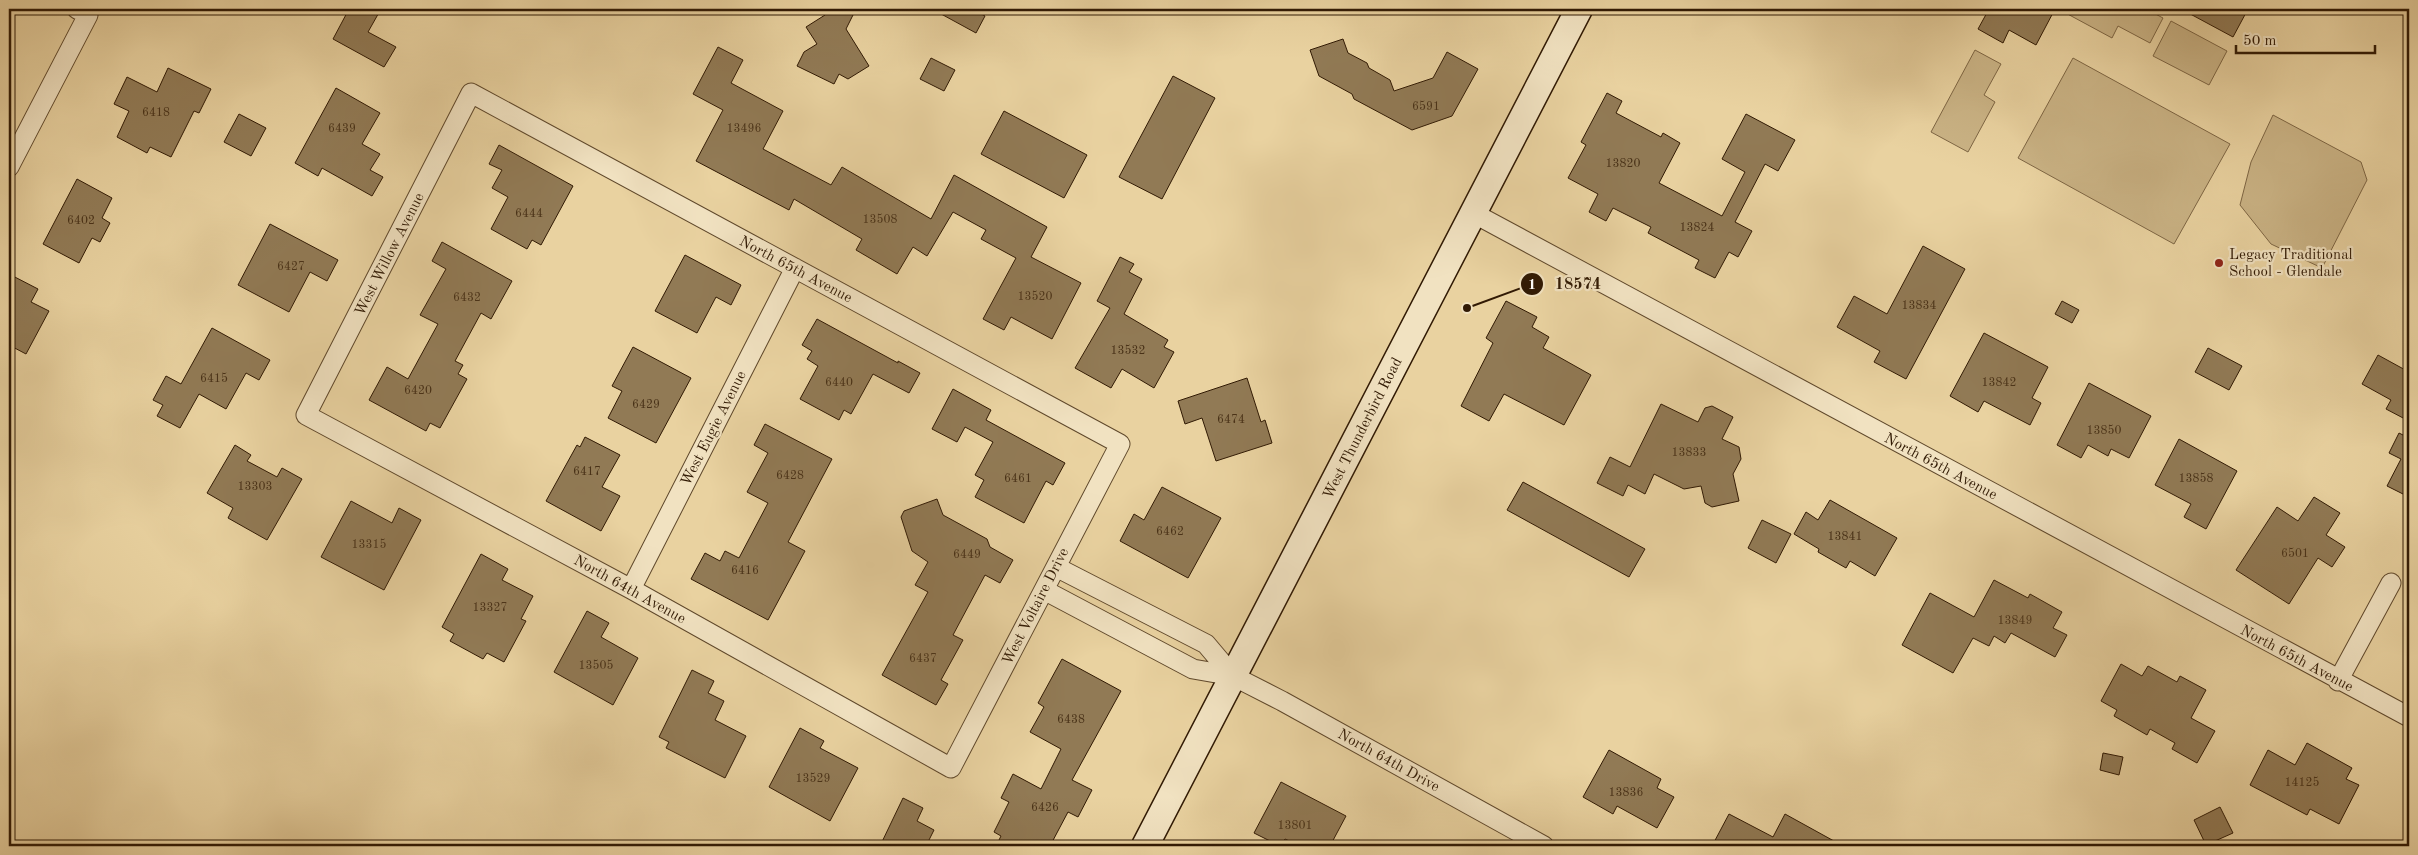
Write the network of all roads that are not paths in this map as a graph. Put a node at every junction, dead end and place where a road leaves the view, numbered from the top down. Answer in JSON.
{"nodes":[{"id":1,"x":1579,"y":9,"type":"edge"},
{"id":2,"x":82,"y":12,"type":"edge"},
{"id":3,"x":471,"y":93,"type":"joint"},
{"id":4,"x":9,"y":167,"type":"edge"},
{"id":5,"x":1473,"y":213,"type":"junction"},
{"id":6,"x":795,"y":268,"type":"junction"},
{"id":7,"x":306,"y":415,"type":"joint"},
{"id":8,"x":1120,"y":444,"type":"joint"},
{"id":9,"x":1056,"y":567,"type":"junction"},
{"id":10,"x":2391,"y":583,"type":"dead end"},
{"id":11,"x":631,"y":589,"type":"junction"},
{"id":12,"x":1044,"y":590,"type":"junction"},
{"id":13,"x":1133,"y":607,"type":"junction"},
{"id":14,"x":1121,"y":630,"type":"junction"},
{"id":15,"x":1233,"y":676,"type":"junction"},
{"id":16,"x":2338,"y":680,"type":"junction"},
{"id":17,"x":2409,"y":717,"type":"edge"},
{"id":18,"x":951,"y":768,"type":"joint"},
{"id":19,"x":1144,"y":846,"type":"edge"},
{"id":20,"x":1544,"y":846,"type":"edge"}],
"edges":[{"from":1,"to":5,"type":"main road","name":"West Thunderbird Road"},
{"from":2,"to":4,"type":"street"},
{"from":3,"to":6,"type":"street","name":"North 65th Avenue"},
{"from":3,"to":7,"type":"street","name":"West Willow Avenue"},
{"from":5,"to":15,"type":"main road","name":"West Thunderbird Road"},
{"from":5,"to":16,"type":"street","name":"North 65th Avenue"},
{"from":6,"to":8,"type":"street","name":"North 65th Avenue"},
{"from":6,"to":11,"type":"street","name":"West Eugie Avenue"},
{"from":7,"to":11,"type":"street","name":"North 64th Avenue"},
{"from":8,"to":9,"type":"street","name":"West Voltaire Drive"},
{"from":9,"to":12,"type":"street","name":"West Voltaire Drive"},
{"from":9,"to":13,"type":"street","name":"North 64th Drive"},
{"from":10,"to":16,"type":"street"},
{"from":11,"to":18,"type":"street","name":"North 64th Avenue"},
{"from":12,"to":14,"type":"street","name":"North 64th Drive"},
{"from":12,"to":18,"type":"street","name":"West Voltaire Drive"},
{"from":13,"to":14,"type":"street"},
{"from":13,"to":15,"type":"street","name":"North 64th Drive"},
{"from":14,"to":15,"type":"street","name":"North 64th Drive"},
{"from":15,"to":19,"type":"main road","name":"West Thunderbird Road"},
{"from":15,"to":20,"type":"street","name":"North 64th Drive"},
{"from":16,"to":17,"type":"street","name":"North 65th Avenue"}]}
